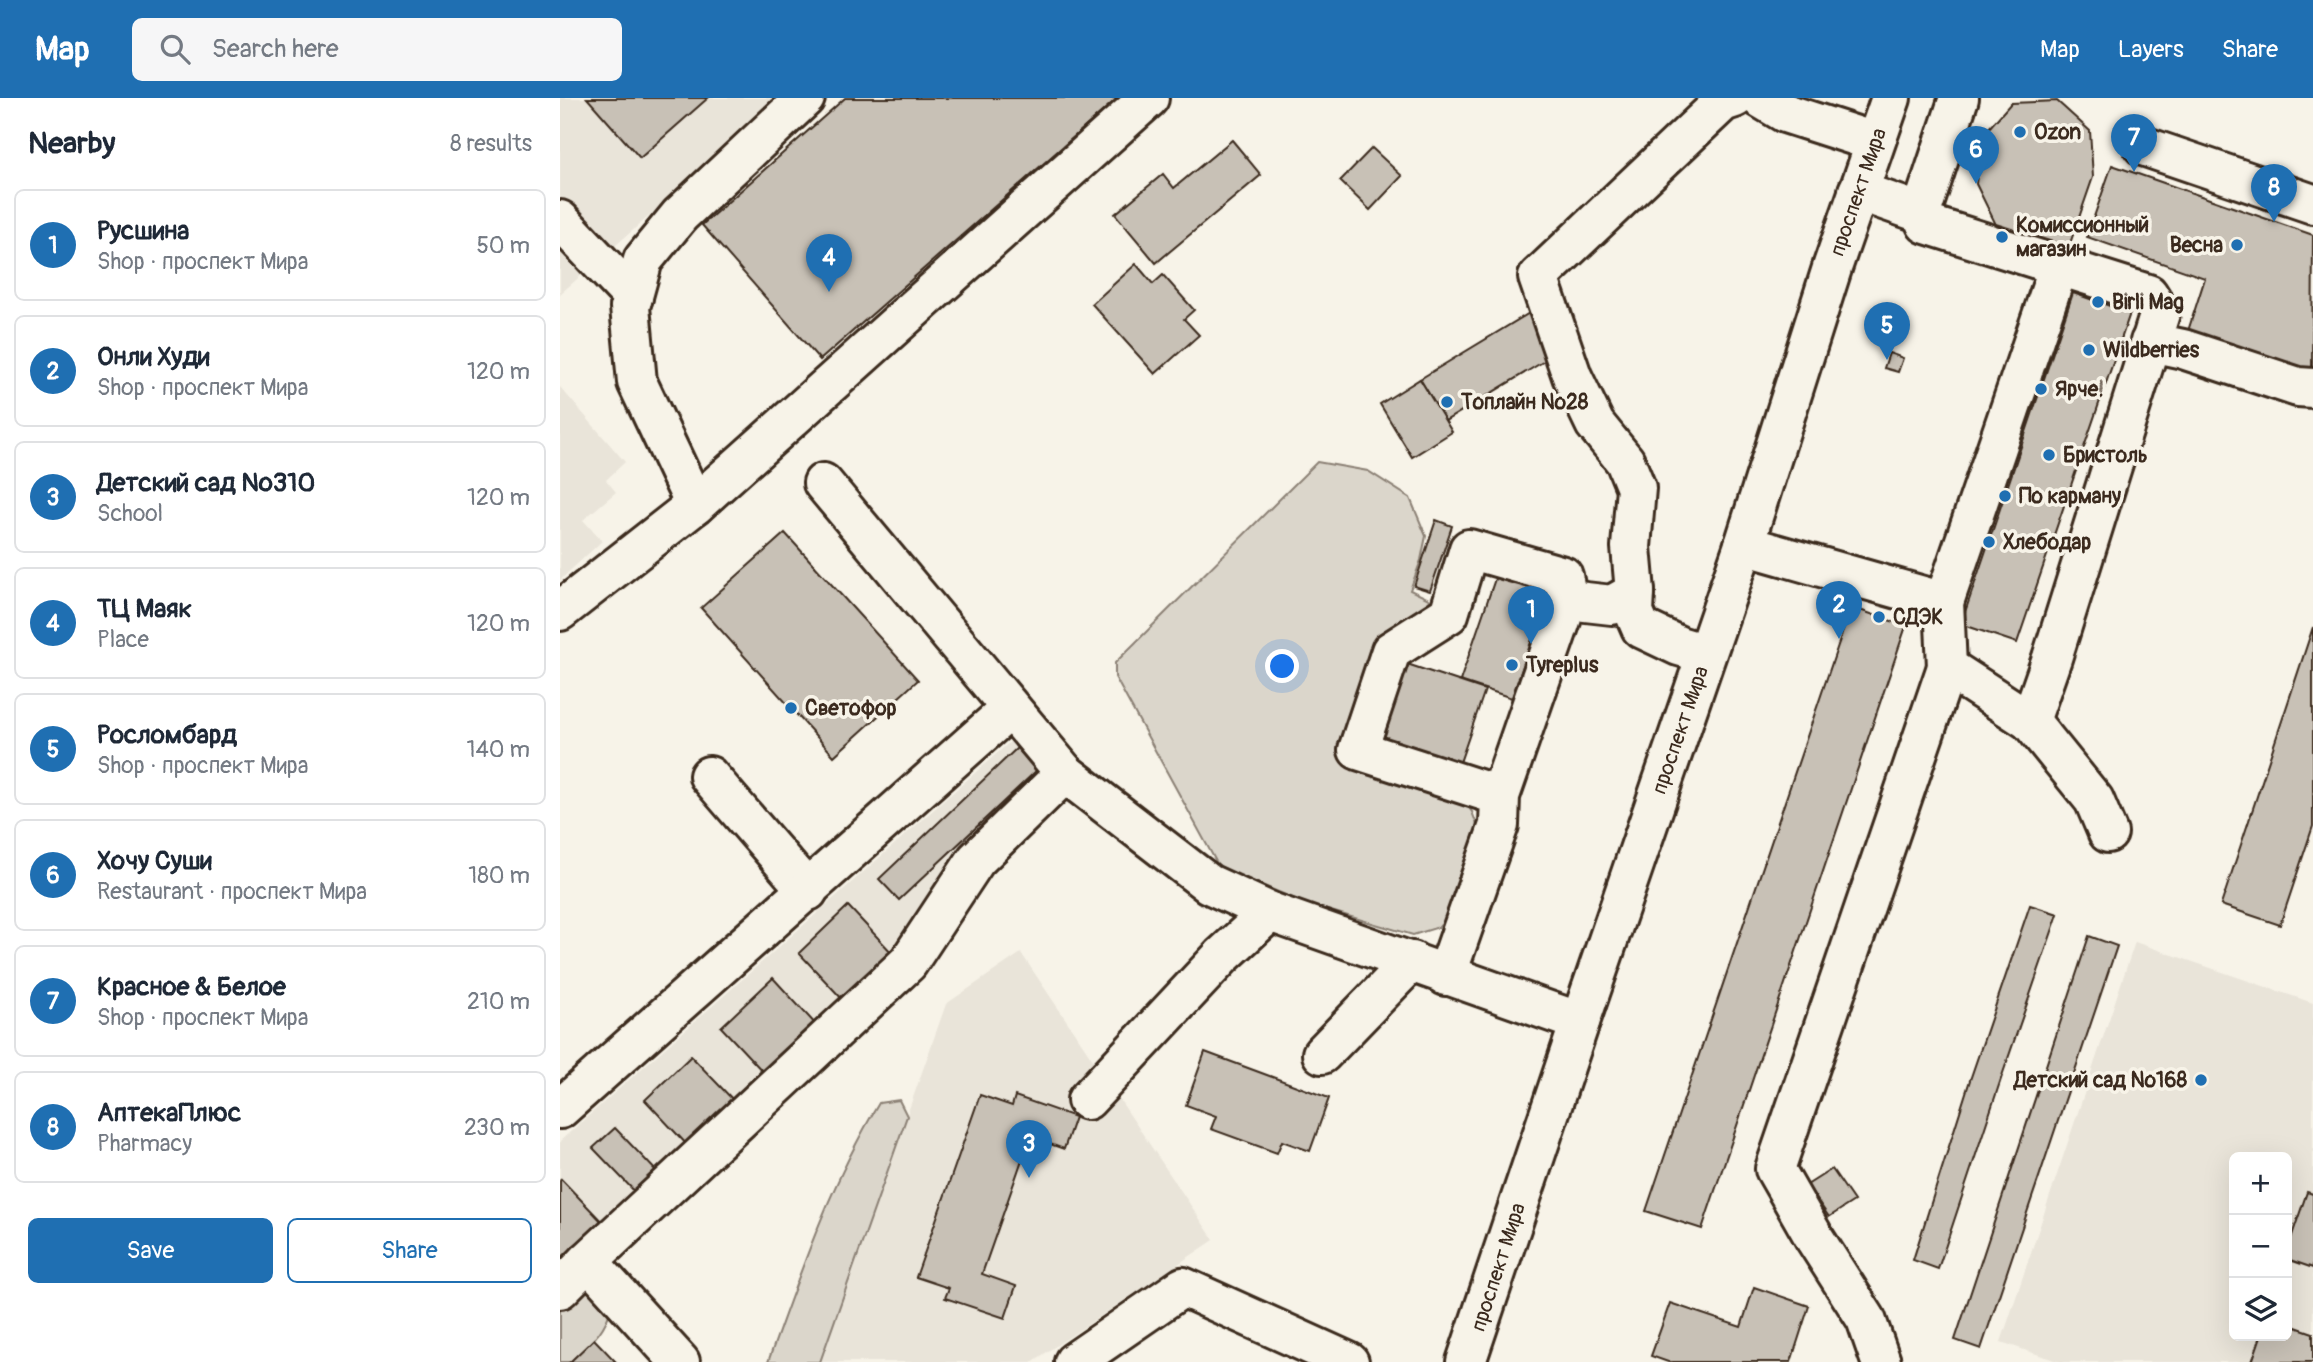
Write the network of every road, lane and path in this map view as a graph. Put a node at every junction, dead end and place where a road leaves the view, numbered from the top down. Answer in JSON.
{"nodes":[{"id":1,"x":805,"y":98,"type":"edge"},
{"id":2,"x":1150,"y":98,"type":"edge"},
{"id":3,"x":1735,"y":98,"type":"edge"},
{"id":4,"x":1760,"y":98,"type":"edge"},
{"id":5,"x":1891,"y":98,"type":"edge"},
{"id":6,"x":1959,"y":98,"type":"edge"},
{"id":7,"x":1875,"y":142,"type":"junction"},
{"id":8,"x":2143,"y":146,"type":"dead end"},
{"id":9,"x":1858,"y":191,"type":"junction"},
{"id":10,"x":2313,"y":204,"type":"edge"},
{"id":11,"x":1921,"y":213,"type":"junction"},
{"id":12,"x":560,"y":220,"type":"edge"},
{"id":13,"x":2059,"y":266,"type":"junction"},
{"id":14,"x":633,"y":297,"type":"junction"},
{"id":15,"x":2150,"y":342,"type":"junction"},
{"id":16,"x":2313,"y":388,"type":"edge"},
{"id":17,"x":823,"y":482,"type":"dead end"},
{"id":18,"x":695,"y":505,"type":"junction"},
{"id":19,"x":1744,"y":545,"type":"junction"},
{"id":20,"x":1635,"y":592,"type":"junction"},
{"id":21,"x":1568,"y":600,"type":"junction"},
{"id":22,"x":1944,"y":601,"type":"junction"},
{"id":23,"x":560,"y":611,"type":"edge"},
{"id":24,"x":1706,"y":654,"type":"junction"},
{"id":25,"x":1947,"y":667,"type":"junction"},
{"id":26,"x":1010,"y":709,"type":"junction"},
{"id":27,"x":2030,"y":721,"type":"junction"},
{"id":28,"x":1065,"y":773,"type":"junction"},
{"id":29,"x":709,"y":776,"type":"dead end"},
{"id":30,"x":1500,"y":796,"type":"junction"},
{"id":31,"x":2108,"y":833,"type":"dead end"},
{"id":32,"x":808,"y":891,"type":"junction"},
{"id":33,"x":1270,"y":912,"type":"junction"},
{"id":34,"x":1412,"y":961,"type":"junction"},
{"id":35,"x":1446,"y":976,"type":"junction"},
{"id":36,"x":1580,"y":1022,"type":"junction"},
{"id":37,"x":1322,"y":1054,"type":"dead end"},
{"id":38,"x":1087,"y":1100,"type":"dead end"},
{"id":39,"x":560,"y":1109,"type":"edge"},
{"id":40,"x":588,"y":1261,"type":"junction"},
{"id":41,"x":560,"y":1289,"type":"edge"},
{"id":42,"x":680,"y":1362,"type":"edge"},
{"id":43,"x":1074,"y":1362,"type":"edge"},
{"id":44,"x":1349,"y":1362,"type":"edge"},
{"id":45,"x":1466,"y":1362,"type":"edge"},
{"id":46,"x":1881,"y":1362,"type":"edge"}],
"edges":[{"from":1,"to":14,"type":"main road"},
{"from":2,"to":18,"type":"main road"},
{"from":3,"to":20,"type":"main road"},
{"from":4,"to":7,"type":"main road"},
{"from":5,"to":7,"type":"main road","name":"проспект Мира"},
{"from":6,"to":11,"type":"main road"},
{"from":7,"to":9,"type":"main road","name":"проспект Мира"},
{"from":8,"to":10,"type":"main road"},
{"from":9,"to":11,"type":"main road"},
{"from":9,"to":19,"type":"main road","name":"проспект Мира"},
{"from":11,"to":13,"type":"main road"},
{"from":12,"to":14,"type":"main road"},
{"from":13,"to":15,"type":"main road"},
{"from":13,"to":22,"type":"main road"},
{"from":14,"to":18,"type":"main road"},
{"from":15,"to":16,"type":"main road"},
{"from":15,"to":27,"type":"main road"},
{"from":17,"to":26,"type":"main road"},
{"from":18,"to":23,"type":"main road"},
{"from":19,"to":22,"type":"main road"},
{"from":19,"to":24,"type":"main road","name":"проспект Мира"},
{"from":20,"to":21,"type":"main road"},
{"from":20,"to":24,"type":"main road"},
{"from":21,"to":30,"type":"main road"},
{"from":21,"to":30,"type":"main road"},
{"from":22,"to":25,"type":"main road"},
{"from":24,"to":36,"type":"main road","name":"проспект Мира"},
{"from":25,"to":27,"type":"main road"},
{"from":25,"to":46,"type":"main road"},
{"from":26,"to":28,"type":"main road"},
{"from":26,"to":32,"type":"main road"},
{"from":27,"to":31,"type":"main road"},
{"from":28,"to":33,"type":"main road"},
{"from":28,"to":40,"type":"main road"},
{"from":29,"to":32,"type":"main road"},
{"from":30,"to":35,"type":"main road"},
{"from":32,"to":39,"type":"main road"},
{"from":33,"to":34,"type":"main road"},
{"from":33,"to":38,"type":"main road"},
{"from":34,"to":35,"type":"main road"},
{"from":34,"to":37,"type":"main road"},
{"from":35,"to":36,"type":"main road"},
{"from":36,"to":45,"type":"main road","name":"проспект Мира"},
{"from":40,"to":41,"type":"main road"},
{"from":40,"to":42,"type":"main road"},
{"from":43,"to":44,"type":"main road"}]}
